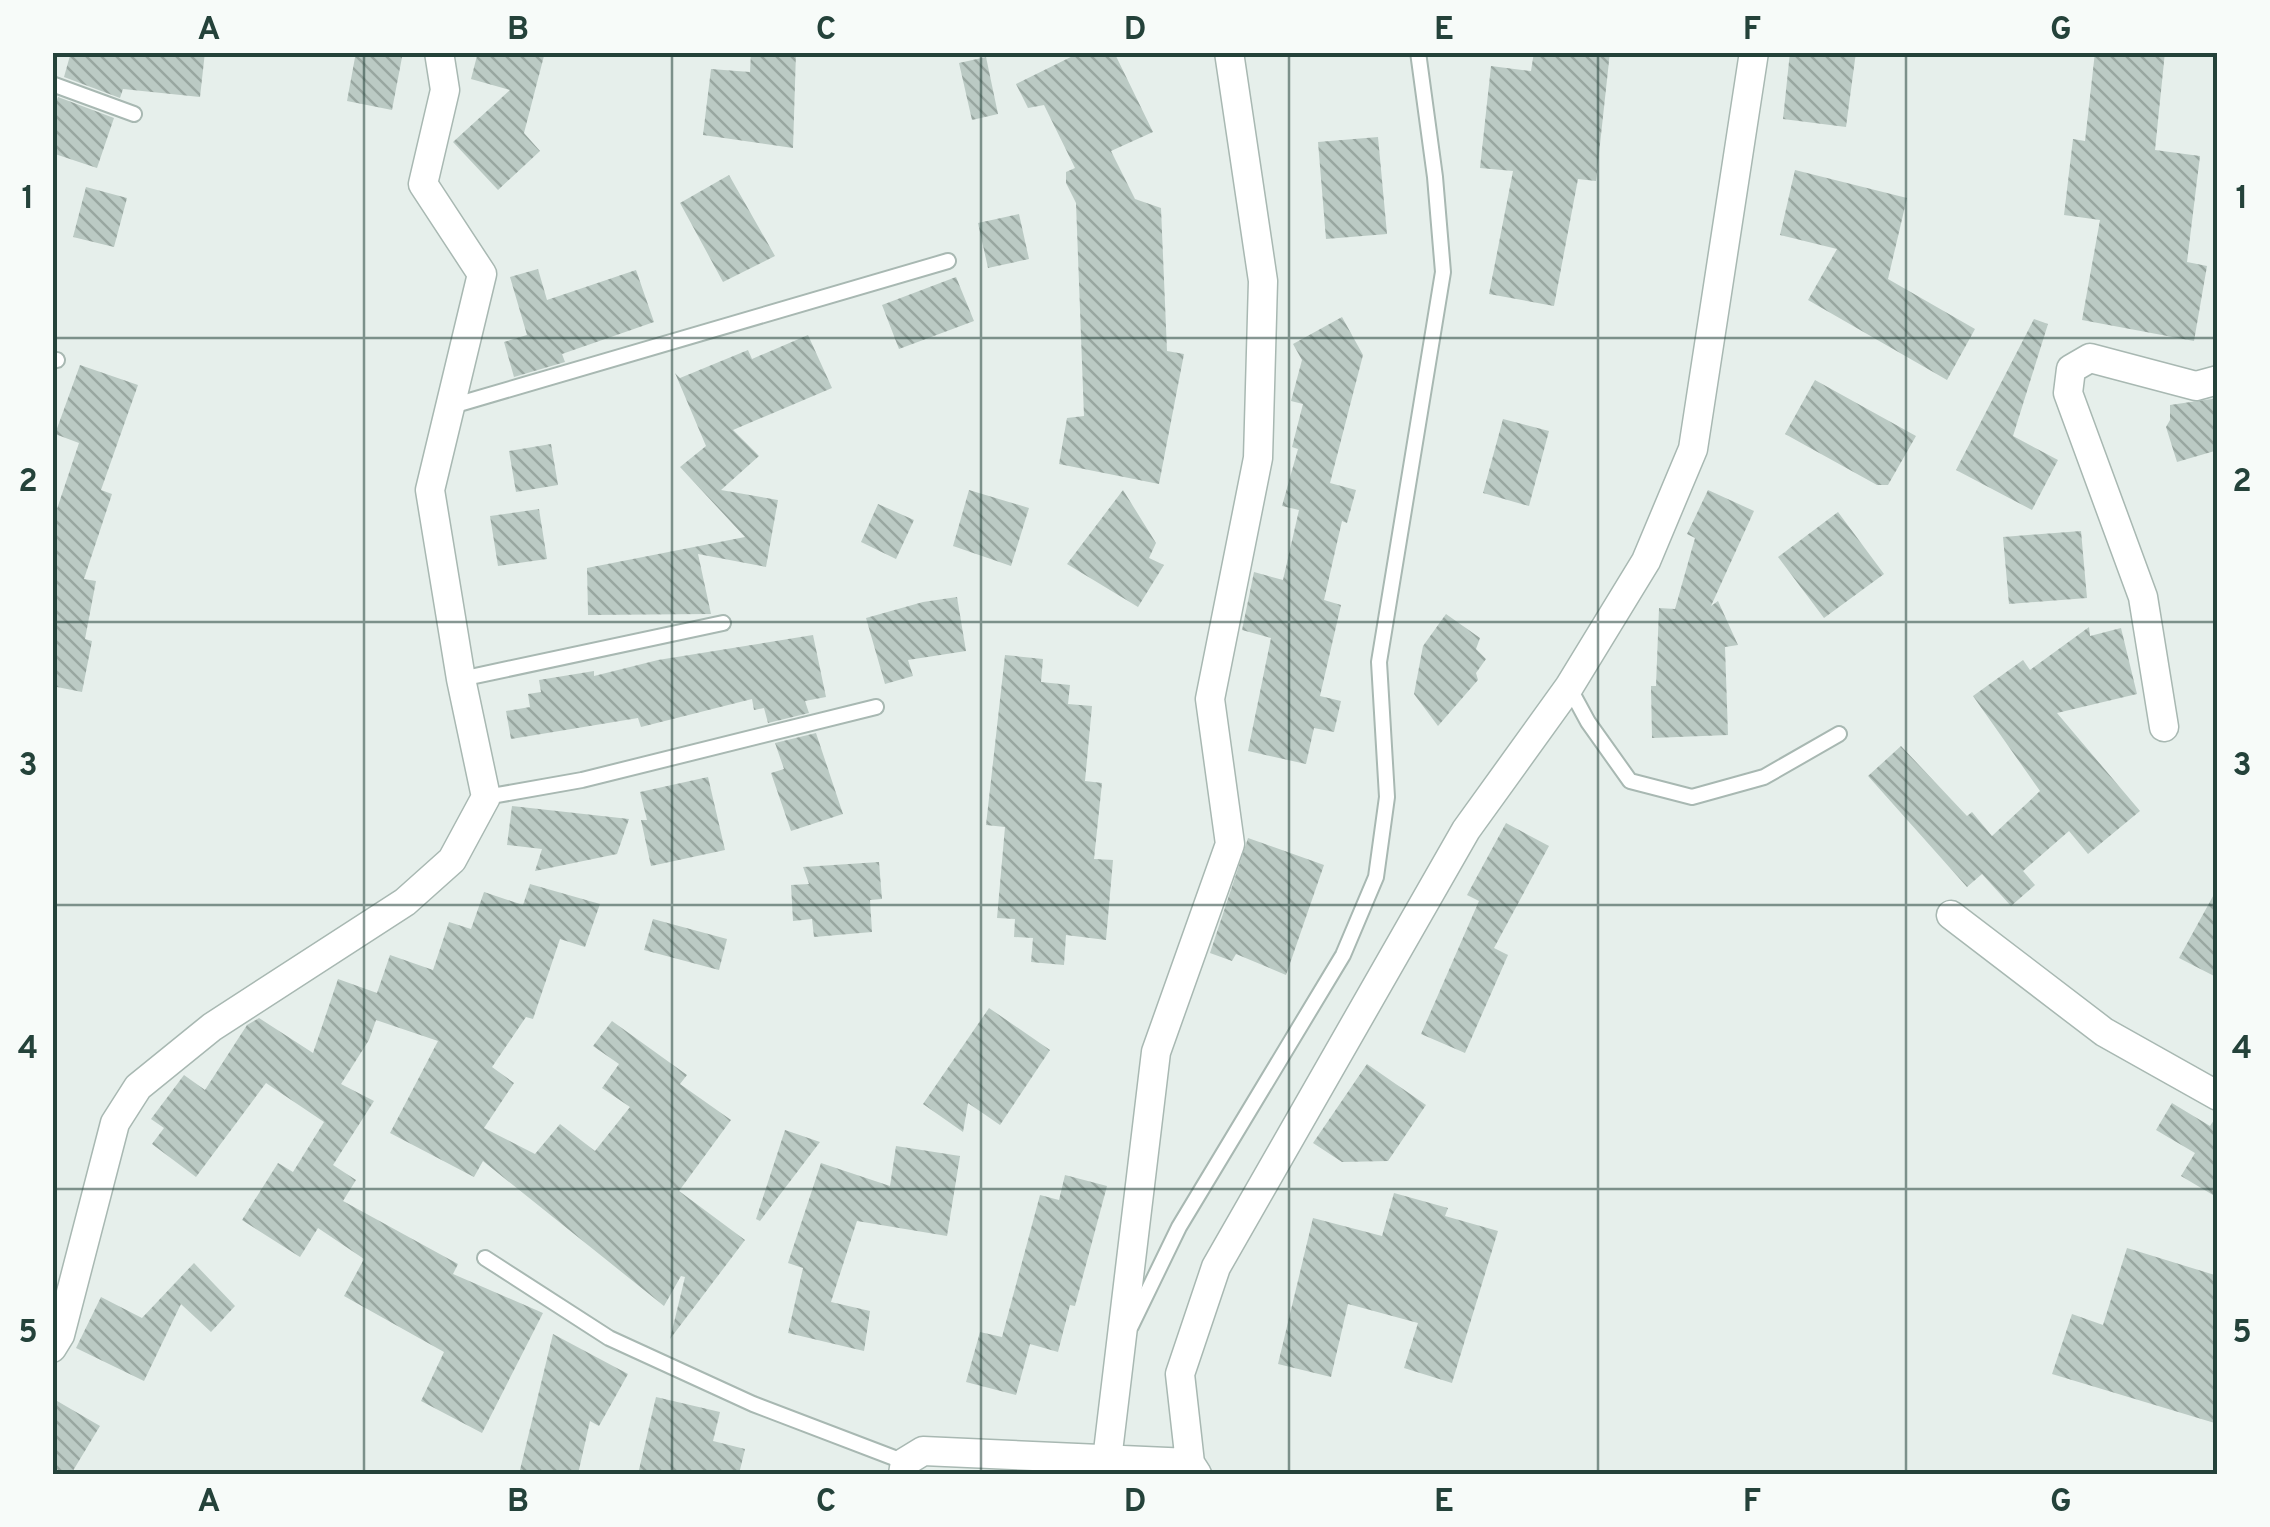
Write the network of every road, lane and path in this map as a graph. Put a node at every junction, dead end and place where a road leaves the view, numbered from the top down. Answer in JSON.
{"nodes":[{"id":1,"x":440,"y":52,"type":"edge"},
{"id":2,"x":1229,"y":52,"type":"edge"},
{"id":3,"x":1418,"y":52,"type":"edge"},
{"id":4,"x":1754,"y":52,"type":"edge"},
{"id":5,"x":52,"y":84,"type":"edge"},
{"id":6,"x":134,"y":114,"type":"dead end"},
{"id":7,"x":948,"y":261,"type":"dead end"},
{"id":8,"x":2218,"y":380,"type":"edge"},
{"id":9,"x":451,"y":406,"type":"junction"},
{"id":10,"x":723,"y":623,"type":"dead end"},
{"id":11,"x":461,"y":679,"type":"junction"},
{"id":12,"x":1569,"y":688,"type":"junction"},
{"id":13,"x":876,"y":707,"type":"dead end"},
{"id":14,"x":2164,"y":727,"type":"dead end"},
{"id":15,"x":1839,"y":734,"type":"dead end"},
{"id":16,"x":486,"y":797,"type":"junction"},
{"id":17,"x":1952,"y":915,"type":"dead end"},
{"id":18,"x":2218,"y":1096,"type":"edge"},
{"id":19,"x":485,"y":1258,"type":"dead end"},
{"id":20,"x":52,"y":1348,"type":"edge"},
{"id":21,"x":1119,"y":1351,"type":"junction"},
{"id":22,"x":1106,"y":1460,"type":"junction"},
{"id":23,"x":904,"y":1468,"type":"edge"},
{"id":24,"x":1194,"y":1469,"type":"edge"}],
"edges":[{"from":1,"to":9,"type":"street"},
{"from":2,"to":21,"type":"street"},
{"from":3,"to":21,"type":"lane"},
{"from":4,"to":12,"type":"street"},
{"from":5,"to":6,"type":"lane"},
{"from":7,"to":9,"type":"lane"},
{"from":8,"to":14,"type":"street"},
{"from":9,"to":11,"type":"street"},
{"from":10,"to":11,"type":"lane"},
{"from":11,"to":16,"type":"street"},
{"from":12,"to":15,"type":"lane"},
{"from":12,"to":24,"type":"street"},
{"from":13,"to":16,"type":"lane"},
{"from":16,"to":20,"type":"street"},
{"from":17,"to":18,"type":"street"},
{"from":19,"to":23,"type":"lane"},
{"from":21,"to":22,"type":"street"},
{"from":22,"to":23,"type":"street"},
{"from":22,"to":24,"type":"street"}]}
